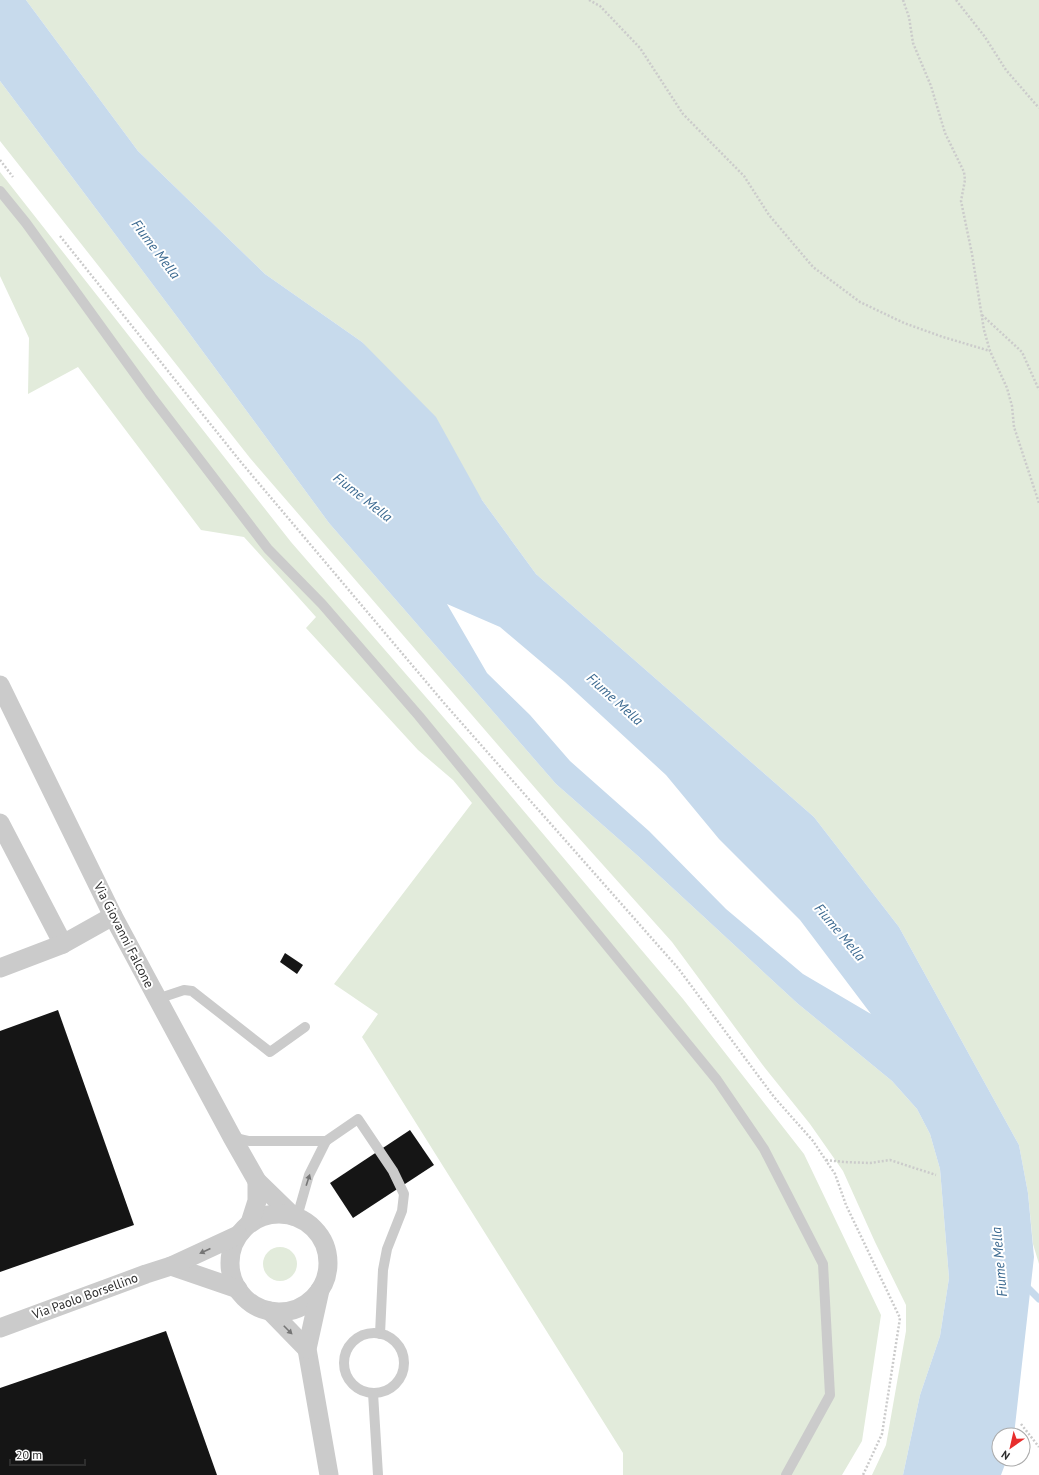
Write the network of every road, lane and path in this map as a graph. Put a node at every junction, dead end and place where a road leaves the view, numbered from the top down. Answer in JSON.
{"nodes":[{"id":1,"x":589,"y":0,"type":"edge"},
{"id":2,"x":903,"y":0,"type":"edge"},
{"id":3,"x":956,"y":0,"type":"edge"},
{"id":4,"x":1039,"y":108,"type":"edge"},
{"id":5,"x":0,"y":191,"type":"edge"},
{"id":6,"x":982,"y":315,"type":"junction"},
{"id":7,"x":990,"y":351,"type":"junction"},
{"id":8,"x":1039,"y":390,"type":"edge"},
{"id":9,"x":1039,"y":503,"type":"edge"},
{"id":10,"x":0,"y":685,"type":"edge"},
{"id":11,"x":0,"y":823,"type":"edge"},
{"id":12,"x":113,"y":916,"type":"junction"},
{"id":13,"x":63,"y":944,"type":"junction"},
{"id":14,"x":0,"y":968,"type":"edge"},
{"id":15,"x":157,"y":999,"type":"junction"},
{"id":16,"x":304,"y":1027,"type":"dead end"},
{"id":17,"x":232,"y":1137,"type":"junction"},
{"id":18,"x":326,"y":1141,"type":"junction"},
{"id":19,"x":825,"y":1160,"type":"dead end"},
{"id":20,"x":936,"y":1175,"type":"dead end"},
{"id":21,"x":257,"y":1181,"type":"junction"},
{"id":22,"x":295,"y":1216,"type":"junction"},
{"id":23,"x":244,"y":1229,"type":"junction"},
{"id":24,"x":171,"y":1266,"type":"junction"},
{"id":25,"x":238,"y":1289,"type":"junction"},
{"id":26,"x":320,"y":1290,"type":"junction"},
{"id":27,"x":270,"y":1311,"type":"junction"},
{"id":28,"x":0,"y":1328,"type":"edge"},
{"id":29,"x":380,"y":1334,"type":"junction"},
{"id":30,"x":307,"y":1348,"type":"junction"},
{"id":31,"x":373,"y":1393,"type":"junction"},
{"id":32,"x":1022,"y":1424,"type":"dead end"},
{"id":33,"x":1039,"y":1447,"type":"edge"},
{"id":34,"x":329,"y":1475,"type":"edge"},
{"id":35,"x":378,"y":1475,"type":"edge"},
{"id":36,"x":786,"y":1475,"type":"edge"}],
"edges":[{"from":1,"to":7,"type":"path"},
{"from":2,"to":6,"type":"path"},
{"from":3,"to":4,"type":"path"},
{"from":5,"to":36,"type":"lane"},
{"from":6,"to":7,"type":"path"},
{"from":6,"to":8,"type":"path"},
{"from":7,"to":9,"type":"path"},
{"from":10,"to":12,"type":"street","name":"Via Giovanni Falcone"},
{"from":11,"to":13,"type":"street"},
{"from":12,"to":13,"type":"street"},
{"from":12,"to":15,"type":"street","name":"Via Giovanni Falcone"},
{"from":13,"to":14,"type":"street"},
{"from":15,"to":16,"type":"lane"},
{"from":15,"to":17,"type":"street","name":"Via Giovanni Falcone"},
{"from":17,"to":18,"type":"lane"},
{"from":17,"to":21,"type":"street","name":"Via Giovanni Falcone"},
{"from":22,"to":18,"type":"lane","one_way":true},
{"from":18,"to":29,"type":"lane"},
{"from":19,"to":20,"type":"path"},
{"from":21,"to":22,"type":"street","name":"Via Giovanni Falcone"},
{"from":21,"to":23,"type":"street","name":"Via Giovanni Falcone"},
{"from":22,"to":23,"type":"street","name":"Via Giovanni Falcone"},
{"from":22,"to":26,"type":"street","name":"Via Giovanni Falcone"},
{"from":23,"to":24,"type":"street","name":"Via Paolo Borsellino","one_way":true},
{"from":23,"to":25,"type":"street","name":"Via Giovanni Falcone"},
{"from":24,"to":25,"type":"street"},
{"from":24,"to":28,"type":"street","name":"Via Paolo Borsellino"},
{"from":25,"to":27,"type":"street","name":"Via Giovanni Falcone"},
{"from":26,"to":27,"type":"street","name":"Via Giovanni Falcone"},
{"from":26,"to":30,"type":"street","name":"Via Giovanni Falcone"},
{"from":27,"to":30,"type":"street","name":"Via Giovanni Falcone","one_way":true},
{"from":29,"to":31,"type":"lane"},
{"from":29,"to":31,"type":"lane"},
{"from":30,"to":34,"type":"street","name":"Via Giovanni Falcone"},
{"from":31,"to":35,"type":"lane"},
{"from":32,"to":33,"type":"path"}]}
